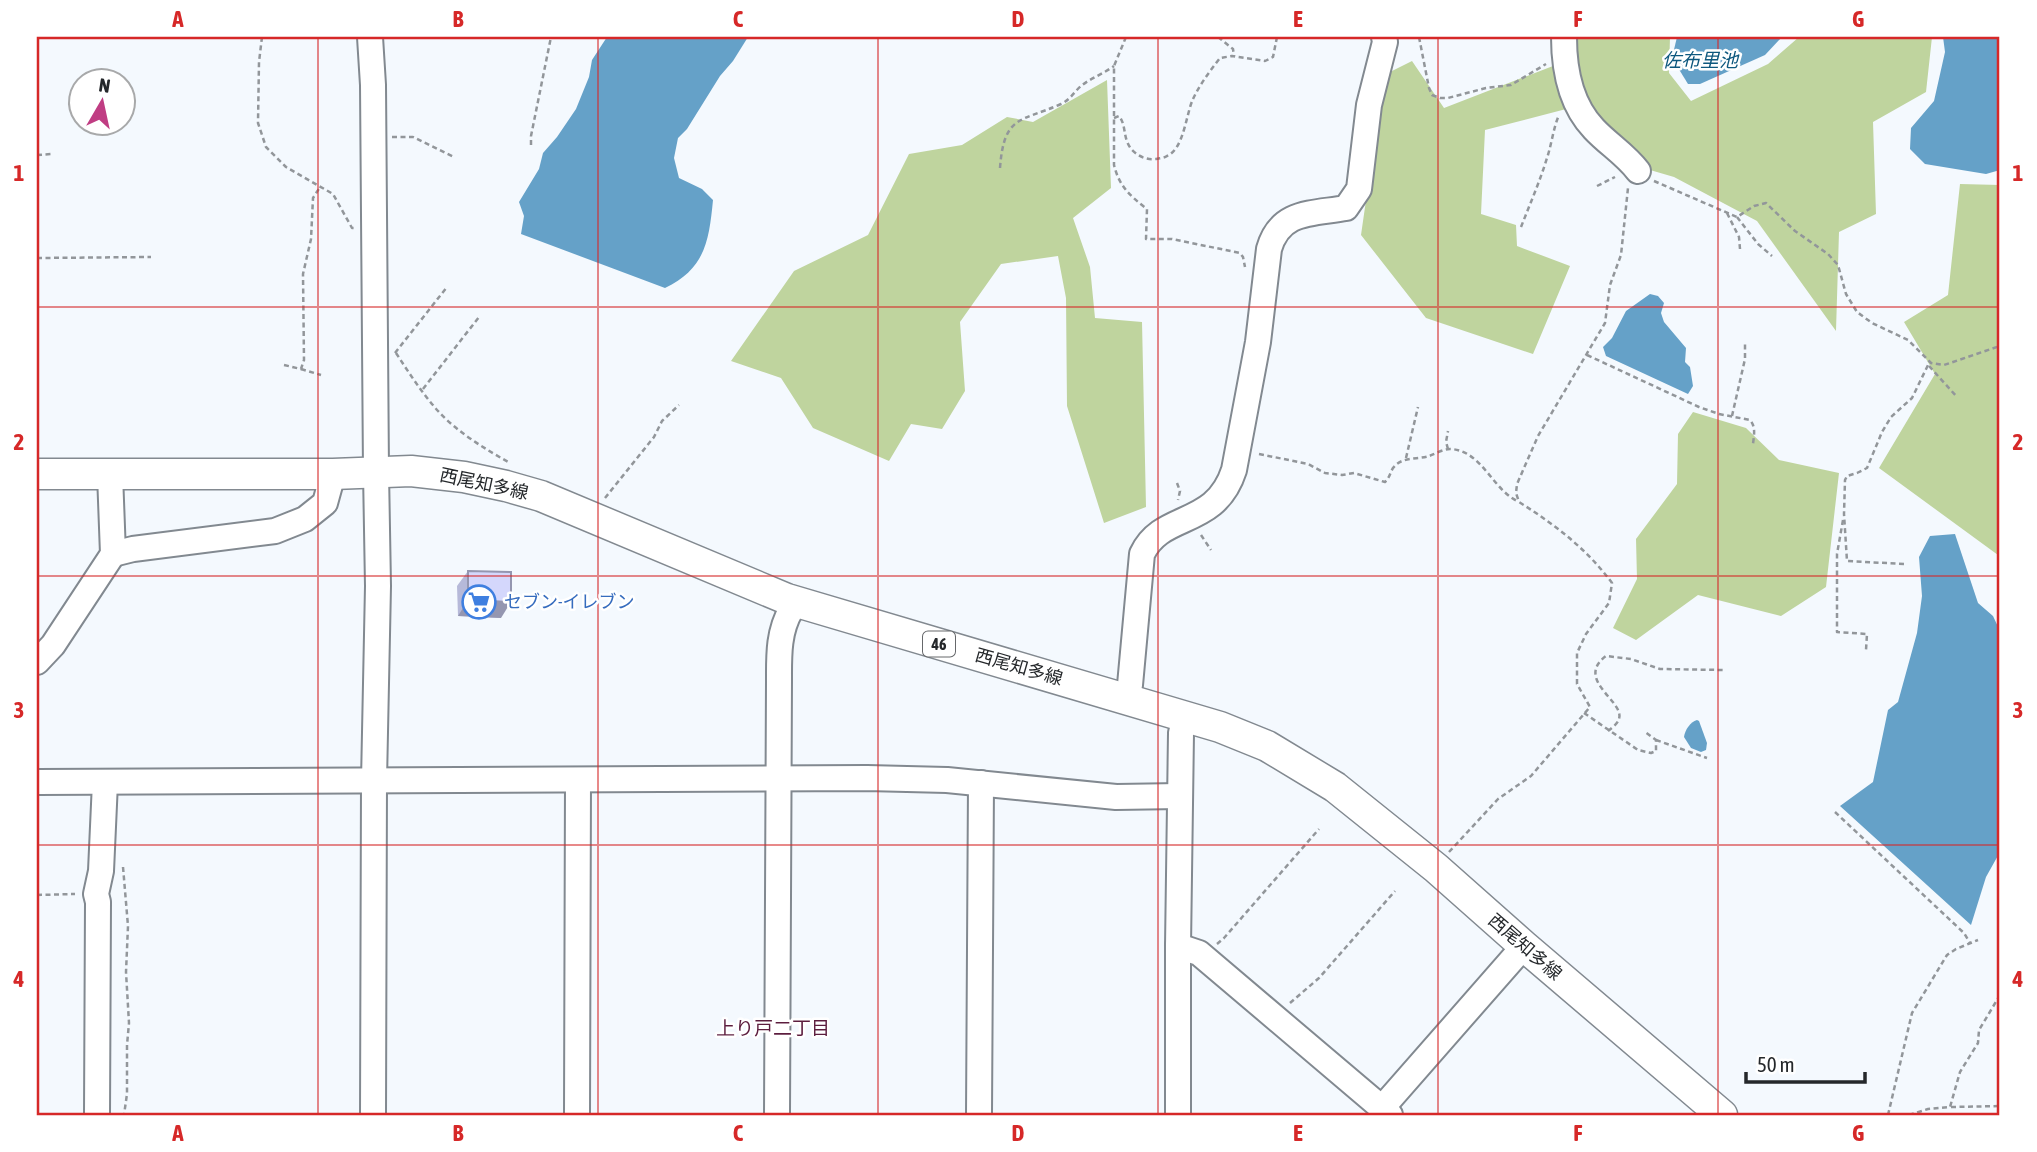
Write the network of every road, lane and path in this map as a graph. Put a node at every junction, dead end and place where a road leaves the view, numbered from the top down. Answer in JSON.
{"nodes":[{"id":1,"x":262,"y":37,"type":"edge"},
{"id":2,"x":370,"y":37,"type":"edge"},
{"id":3,"x":551,"y":37,"type":"edge"},
{"id":4,"x":1126,"y":37,"type":"edge"},
{"id":5,"x":1218,"y":37,"type":"edge"},
{"id":6,"x":1277,"y":37,"type":"edge"},
{"id":7,"x":1384,"y":37,"type":"edge"},
{"id":8,"x":1419,"y":37,"type":"edge"},
{"id":9,"x":1564,"y":47,"type":"edge"},
{"id":10,"x":1234,"y":56,"type":"junction"},
{"id":11,"x":1114,"y":66,"type":"junction"},
{"id":12,"x":1572,"y":92,"type":"junction"},
{"id":13,"x":1114,"y":118,"type":"junction"},
{"id":14,"x":373,"y":138,"type":"junction"},
{"id":15,"x":531,"y":145,"type":"dead end"},
{"id":16,"x":51,"y":154,"type":"dead end"},
{"id":17,"x":37,"y":155,"type":"edge"},
{"id":18,"x":454,"y":156,"type":"dead end"},
{"id":19,"x":1000,"y":168,"type":"dead end"},
{"id":20,"x":1637,"y":171,"type":"junction"},
{"id":21,"x":320,"y":187,"type":"junction"},
{"id":22,"x":1727,"y":213,"type":"junction"},
{"id":23,"x":1737,"y":217,"type":"junction"},
{"id":24,"x":1521,"y":227,"type":"dead end"},
{"id":25,"x":374,"y":229,"type":"junction"},
{"id":26,"x":1740,"y":249,"type":"dead end"},
{"id":27,"x":1772,"y":256,"type":"dead end"},
{"id":28,"x":151,"y":257,"type":"dead end"},
{"id":29,"x":37,"y":258,"type":"edge"},
{"id":30,"x":1265,"y":286,"type":"junction"},
{"id":31,"x":447,"y":287,"type":"dead end"},
{"id":32,"x":479,"y":317,"type":"dead end"},
{"id":33,"x":1745,"y":344,"type":"dead end"},
{"id":34,"x":2000,"y":346,"type":"edge"},
{"id":35,"x":386,"y":353,"type":"junction"},
{"id":36,"x":1587,"y":355,"type":"junction"},
{"id":37,"x":1929,"y":363,"type":"junction"},
{"id":38,"x":284,"y":365,"type":"dead end"},
{"id":39,"x":301,"y":369,"type":"junction"},
{"id":40,"x":321,"y":375,"type":"dead end"},
{"id":41,"x":422,"y":390,"type":"junction"},
{"id":42,"x":1957,"y":397,"type":"dead end"},
{"id":43,"x":679,"y":405,"type":"dead end"},
{"id":44,"x":1418,"y":407,"type":"dead end"},
{"id":45,"x":1732,"y":416,"type":"junction"},
{"id":46,"x":1448,"y":431,"type":"dead end"},
{"id":47,"x":1753,"y":444,"type":"dead end"},
{"id":48,"x":1448,"y":449,"type":"junction"},
{"id":49,"x":1238,"y":451,"type":"junction"},
{"id":50,"x":1406,"y":460,"type":"junction"},
{"id":51,"x":519,"y":466,"type":"dead end"},
{"id":52,"x":376,"y":472,"type":"junction"},
{"id":53,"x":37,"y":474,"type":"edge"},
{"id":54,"x":110,"y":474,"type":"junction"},
{"id":55,"x":334,"y":474,"type":"junction"},
{"id":56,"x":603,"y":500,"type":"dead end"},
{"id":57,"x":1519,"y":502,"type":"junction"},
{"id":58,"x":1844,"y":513,"type":"junction"},
{"id":59,"x":113,"y":554,"type":"junction"},
{"id":60,"x":1905,"y":564,"type":"dead end"},
{"id":61,"x":787,"y":599,"type":"junction"},
{"id":62,"x":1866,"y":650,"type":"dead end"},
{"id":63,"x":37,"y":662,"type":"edge"},
{"id":64,"x":1723,"y":670,"type":"dead end"},
{"id":65,"x":1126,"y":699,"type":"junction"},
{"id":66,"x":1584,"y":713,"type":"junction"},
{"id":67,"x":1185,"y":715,"type":"junction"},
{"id":68,"x":1608,"y":731,"type":"junction"},
{"id":69,"x":1644,"y":731,"type":"dead end"},
{"id":70,"x":1656,"y":740,"type":"junction"},
{"id":71,"x":1707,"y":758,"type":"dead end"},
{"id":72,"x":778,"y":779,"type":"junction"},
{"id":73,"x":578,"y":780,"type":"junction"},
{"id":74,"x":374,"y":781,"type":"junction"},
{"id":75,"x":37,"y":782,"type":"edge"},
{"id":76,"x":105,"y":782,"type":"junction"},
{"id":77,"x":981,"y":783,"type":"junction"},
{"id":78,"x":1180,"y":796,"type":"junction"},
{"id":79,"x":1835,"y":812,"type":"dead end"},
{"id":80,"x":1319,"y":829,"type":"dead end"},
{"id":81,"x":122,"y":861,"type":"dead end"},
{"id":82,"x":1436,"y":868,"type":"junction"},
{"id":83,"x":1395,"y":891,"type":"dead end"},
{"id":84,"x":96,"y":894,"type":"junction"},
{"id":85,"x":37,"y":895,"type":"edge"},
{"id":86,"x":1978,"y":940,"type":"dead end"},
{"id":87,"x":1969,"y":943,"type":"junction"},
{"id":88,"x":1178,"y":946,"type":"junction"},
{"id":89,"x":1524,"y":946,"type":"junction"},
{"id":90,"x":1203,"y":956,"type":"junction"},
{"id":91,"x":2000,"y":995,"type":"edge"},
{"id":92,"x":1274,"y":1017,"type":"junction"},
{"id":93,"x":2000,"y":1106,"type":"edge"},
{"id":94,"x":1950,"y":1107,"type":"junction"},
{"id":95,"x":1385,"y":1113,"type":"edge"},
{"id":96,"x":97,"y":1115,"type":"edge"},
{"id":97,"x":124,"y":1115,"type":"edge"},
{"id":98,"x":373,"y":1115,"type":"edge"},
{"id":99,"x":577,"y":1115,"type":"edge"},
{"id":100,"x":778,"y":1115,"type":"edge"},
{"id":101,"x":979,"y":1115,"type":"edge"},
{"id":102,"x":1178,"y":1115,"type":"edge"},
{"id":103,"x":1723,"y":1115,"type":"edge"},
{"id":104,"x":1888,"y":1115,"type":"edge"},
{"id":105,"x":1909,"y":1115,"type":"edge"}],
"edges":[{"from":1,"to":21,"type":"path"},
{"from":2,"to":14,"type":"street"},
{"from":3,"to":15,"type":"path"},
{"from":4,"to":11,"type":"path"},
{"from":5,"to":10,"type":"path"},
{"from":6,"to":10,"type":"path"},
{"from":7,"to":30,"type":"street"},
{"from":8,"to":9,"type":"path"},
{"from":9,"to":12,"type":"street"},
{"from":10,"to":13,"type":"path"},
{"from":11,"to":13,"type":"path"},
{"from":11,"to":19,"type":"path"},
{"from":12,"to":20,"type":"street"},
{"from":12,"to":24,"type":"path"},
{"from":13,"to":30,"type":"path"},
{"from":14,"to":18,"type":"path"},
{"from":14,"to":25,"type":"street"},
{"from":16,"to":17,"type":"path"},
{"from":20,"to":22,"type":"path"},
{"from":20,"to":36,"type":"path"},
{"from":21,"to":25,"type":"path"},
{"from":21,"to":39,"type":"path"},
{"from":22,"to":23,"type":"path"},
{"from":22,"to":26,"type":"path"},
{"from":23,"to":27,"type":"path"},
{"from":23,"to":37,"type":"path"},
{"from":25,"to":35,"type":"street"},
{"from":28,"to":29,"type":"path"},
{"from":30,"to":49,"type":"street"},
{"from":31,"to":35,"type":"path"},
{"from":32,"to":41,"type":"path"},
{"from":33,"to":45,"type":"path"},
{"from":34,"to":37,"type":"path"},
{"from":35,"to":41,"type":"path"},
{"from":35,"to":52,"type":"street"},
{"from":36,"to":45,"type":"path"},
{"from":36,"to":57,"type":"path"},
{"from":37,"to":42,"type":"path"},
{"from":37,"to":58,"type":"path"},
{"from":38,"to":39,"type":"path"},
{"from":39,"to":40,"type":"path"},
{"from":41,"to":51,"type":"path"},
{"from":43,"to":56,"type":"path"},
{"from":44,"to":50,"type":"path"},
{"from":45,"to":47,"type":"path"},
{"from":46,"to":48,"type":"path"},
{"from":48,"to":50,"type":"path"},
{"from":48,"to":57,"type":"path"},
{"from":49,"to":50,"type":"path"},
{"from":49,"to":65,"type":"street"},
{"from":52,"to":55,"type":"main road","name":"西尾知多線","number":"46"},
{"from":52,"to":61,"type":"main road","name":"西尾知多線","number":"46"},
{"from":52,"to":74,"type":"street"},
{"from":53,"to":54,"type":"main road","name":"西尾知多線","number":"46"},
{"from":54,"to":55,"type":"main road","name":"西尾知多線","number":"46"},
{"from":54,"to":59,"type":"street"},
{"from":55,"to":59,"type":"street"},
{"from":57,"to":66,"type":"path"},
{"from":58,"to":60,"type":"path"},
{"from":58,"to":62,"type":"path"},
{"from":59,"to":63,"type":"street"},
{"from":61,"to":65,"type":"main road","name":"西尾知多線","number":"46"},
{"from":61,"to":72,"type":"street"},
{"from":64,"to":68,"type":"path"},
{"from":65,"to":67,"type":"main road","name":"西尾知多線","number":"46"},
{"from":66,"to":68,"type":"path"},
{"from":66,"to":82,"type":"path"},
{"from":67,"to":78,"type":"street"},
{"from":67,"to":82,"type":"main road","name":"西尾知多線","number":"46"},
{"from":68,"to":70,"type":"path"},
{"from":69,"to":70,"type":"path"},
{"from":70,"to":71,"type":"path"},
{"from":72,"to":73,"type":"street"},
{"from":72,"to":77,"type":"street"},
{"from":72,"to":100,"type":"street"},
{"from":73,"to":74,"type":"street"},
{"from":73,"to":99,"type":"street"},
{"from":74,"to":76,"type":"street"},
{"from":74,"to":98,"type":"street"},
{"from":75,"to":76,"type":"street"},
{"from":76,"to":84,"type":"street"},
{"from":77,"to":78,"type":"street"},
{"from":77,"to":101,"type":"street"},
{"from":78,"to":88,"type":"street"},
{"from":79,"to":87,"type":"path"},
{"from":80,"to":90,"type":"path"},
{"from":81,"to":97,"type":"path"},
{"from":82,"to":89,"type":"main road","name":"西尾知多線","number":"46"},
{"from":83,"to":92,"type":"path"},
{"from":84,"to":85,"type":"path"},
{"from":84,"to":96,"type":"street"},
{"from":86,"to":87,"type":"path"},
{"from":87,"to":104,"type":"path"},
{"from":88,"to":90,"type":"street"},
{"from":88,"to":102,"type":"street"},
{"from":89,"to":95,"type":"street"},
{"from":89,"to":103,"type":"main road","name":"西尾知多線","number":"46"},
{"from":90,"to":92,"type":"street"},
{"from":91,"to":94,"type":"path"},
{"from":92,"to":95,"type":"street"},
{"from":93,"to":94,"type":"path"},
{"from":94,"to":105,"type":"path"}]}
